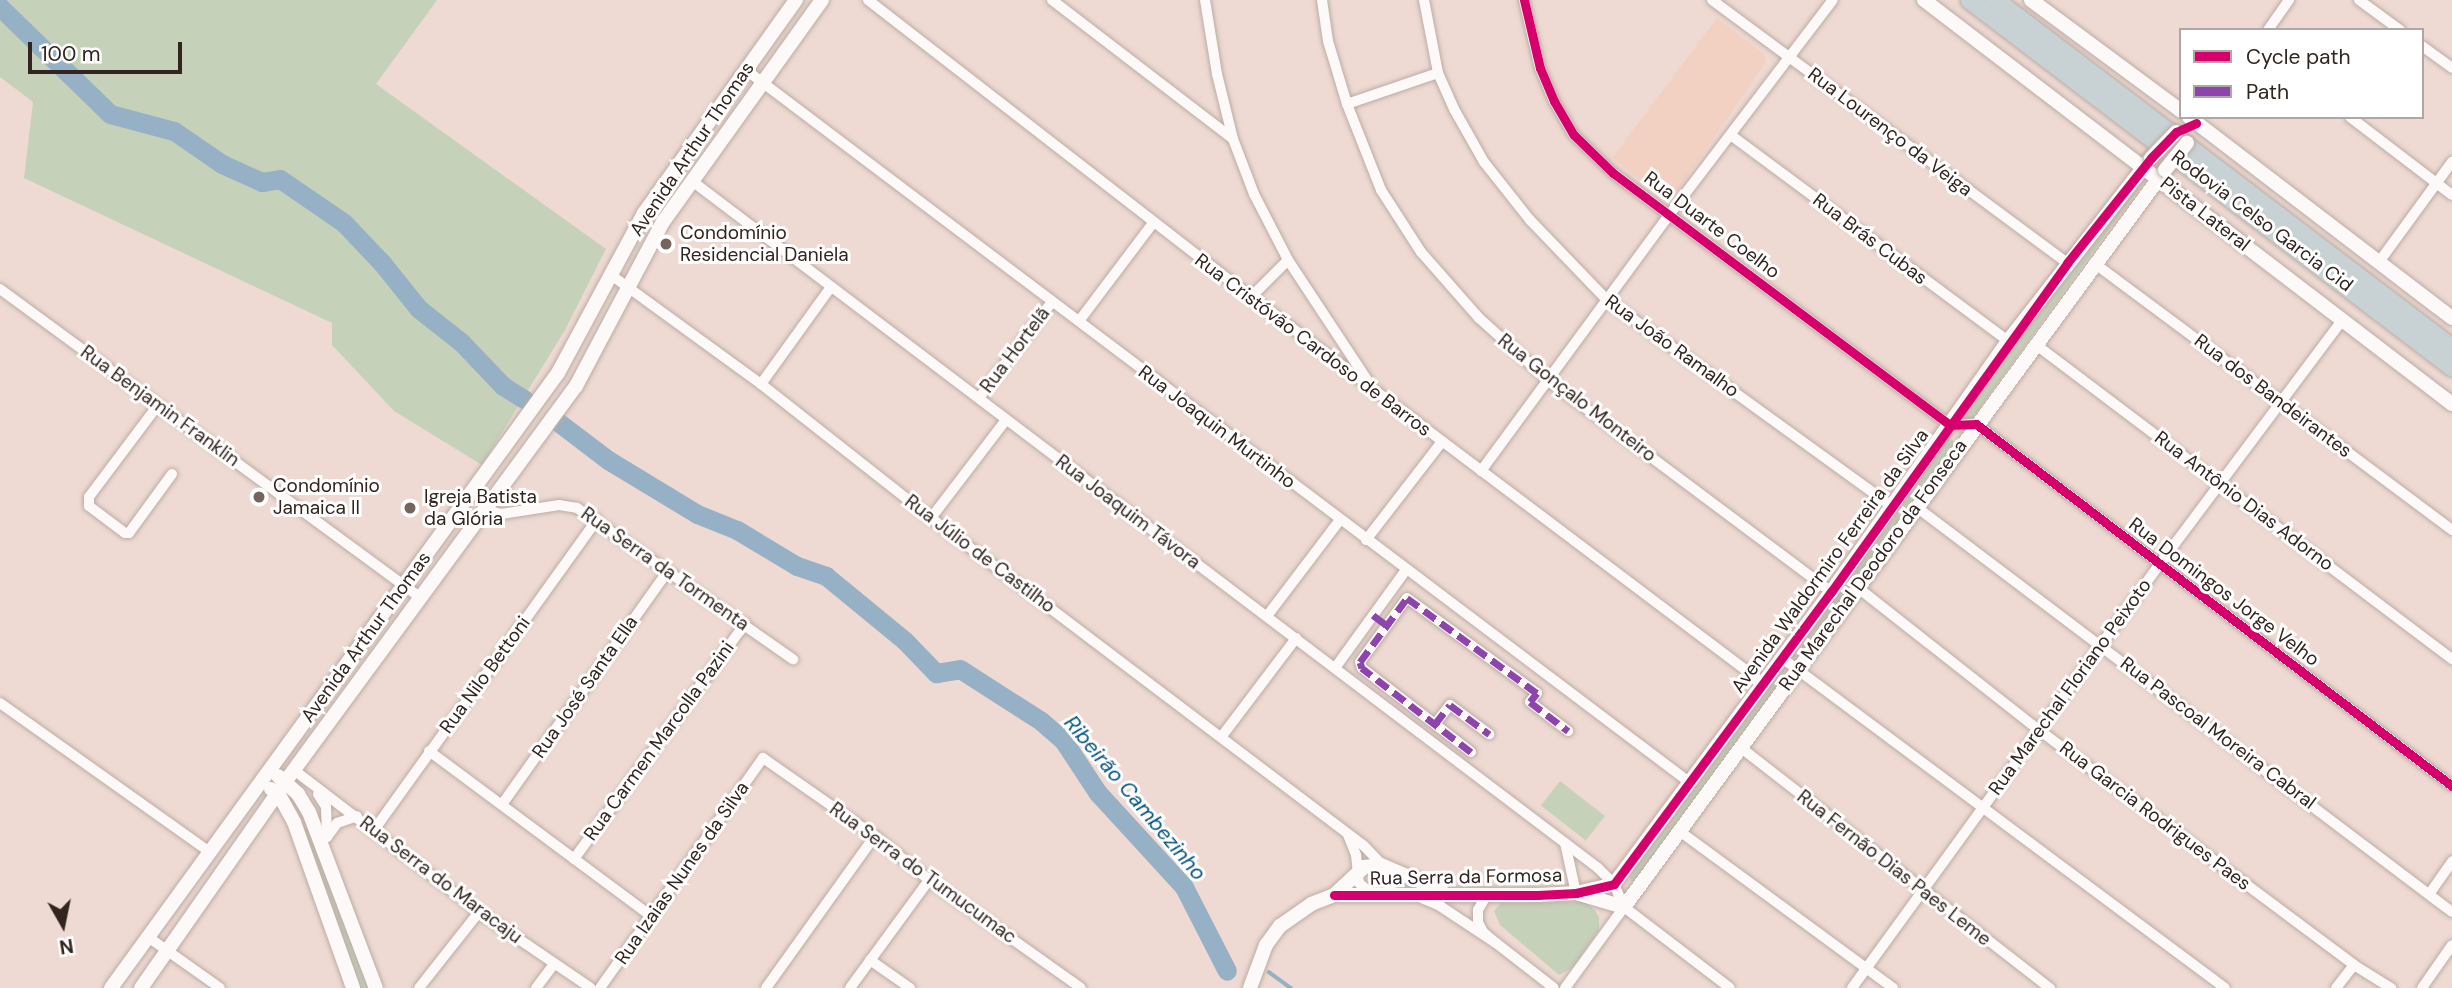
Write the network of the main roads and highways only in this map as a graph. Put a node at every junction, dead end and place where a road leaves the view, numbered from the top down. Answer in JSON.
{"nodes":[{"id":1,"x":1970,"y":0,"type":"edge"},
{"id":2,"x":1995,"y":0,"type":"edge"},
{"id":3,"x":2452,"y":348,"type":"edge"},
{"id":4,"x":2452,"y":367,"type":"edge"}],
"edges":[{"from":1,"to":4,"type":"highway","name":"Rodovia Celso Garcia Cid"},
{"from":2,"to":3,"type":"highway","name":"Rodovia Celso Garcia Cid"}]}
